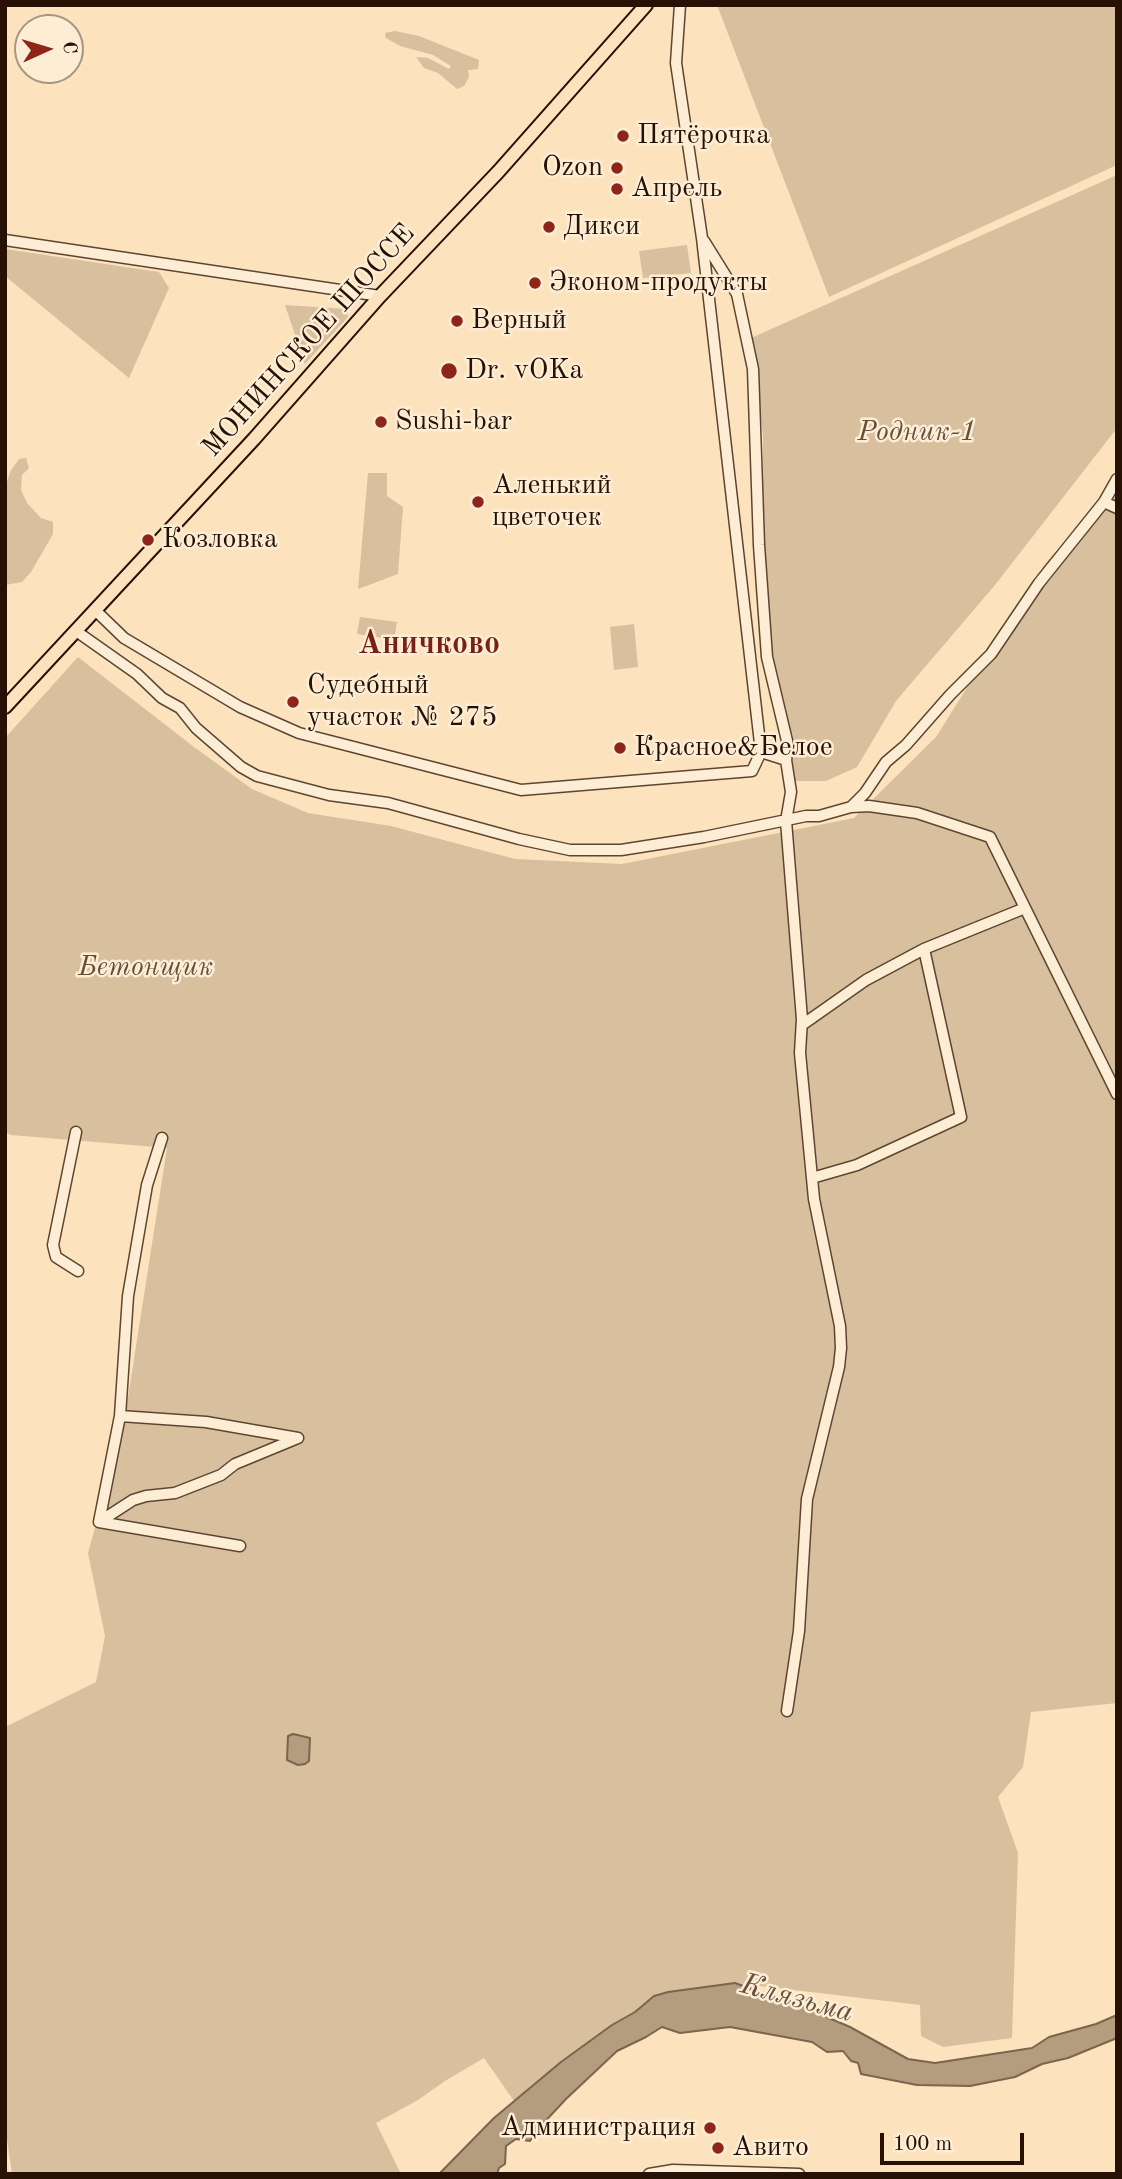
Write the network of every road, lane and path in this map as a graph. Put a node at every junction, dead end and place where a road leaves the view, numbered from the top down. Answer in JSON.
{"nodes":[{"id":1,"x":646,"y":5,"type":"edge"},
{"id":2,"x":680,"y":5,"type":"edge"},
{"id":3,"x":702,"y":238,"type":"junction"},
{"id":4,"x":5,"y":240,"type":"edge"},
{"id":5,"x":380,"y":296,"type":"junction"},
{"id":6,"x":1117,"y":479,"type":"edge"},
{"id":7,"x":1104,"y":502,"type":"junction"},
{"id":8,"x":1117,"y":508,"type":"edge"},
{"id":9,"x":94,"y":610,"type":"junction"},
{"id":10,"x":76,"y":631,"type":"junction"},
{"id":11,"x":5,"y":707,"type":"edge"},
{"id":12,"x":761,"y":752,"type":"junction"},
{"id":13,"x":786,"y":760,"type":"junction"},
{"id":14,"x":851,"y":807,"type":"junction"},
{"id":15,"x":786,"y":821,"type":"junction"},
{"id":16,"x":1025,"y":908,"type":"junction"},
{"id":17,"x":924,"y":949,"type":"junction"},
{"id":18,"x":802,"y":1025,"type":"junction"},
{"id":19,"x":1117,"y":1094,"type":"edge"},
{"id":20,"x":76,"y":1132,"type":"dead end"},
{"id":21,"x":162,"y":1138,"type":"dead end"},
{"id":22,"x":813,"y":1178,"type":"junction"},
{"id":23,"x":78,"y":1271,"type":"dead end"},
{"id":24,"x":120,"y":1416,"type":"junction"},
{"id":25,"x":99,"y":1522,"type":"junction"},
{"id":26,"x":240,"y":1546,"type":"dead end"},
{"id":27,"x":787,"y":1711,"type":"dead end"},
{"id":28,"x":649,"y":2174,"type":"edge"},
{"id":29,"x":799,"y":2174,"type":"edge"}],
"edges":[{"from":1,"to":5,"type":"main road","name":"МОНИНСКОЕ ШОССЕ"},
{"from":2,"to":3,"type":"street"},
{"from":3,"to":12,"type":"street"},
{"from":3,"to":13,"type":"street"},
{"from":4,"to":5,"type":"street"},
{"from":5,"to":9,"type":"main road","name":"МОНИНСКОЕ ШОССЕ"},
{"from":6,"to":7,"type":"street"},
{"from":7,"to":8,"type":"street"},
{"from":7,"to":14,"type":"street"},
{"from":9,"to":10,"type":"main road","name":"МОНИНСКОЕ ШОССЕ"},
{"from":9,"to":12,"type":"street"},
{"from":10,"to":11,"type":"main road","name":"МОНИНСКОЕ ШОССЕ"},
{"from":10,"to":15,"type":"street"},
{"from":12,"to":13,"type":"street"},
{"from":13,"to":15,"type":"street"},
{"from":14,"to":15,"type":"street"},
{"from":14,"to":16,"type":"street"},
{"from":15,"to":18,"type":"street"},
{"from":16,"to":17,"type":"street"},
{"from":16,"to":19,"type":"street"},
{"from":17,"to":18,"type":"street"},
{"from":17,"to":22,"type":"street"},
{"from":18,"to":22,"type":"street"},
{"from":20,"to":23,"type":"street"},
{"from":21,"to":24,"type":"street"},
{"from":22,"to":27,"type":"street"},
{"from":24,"to":25,"type":"street"},
{"from":24,"to":25,"type":"street"},
{"from":25,"to":26,"type":"street"},
{"from":28,"to":29,"type":"street"}]}
